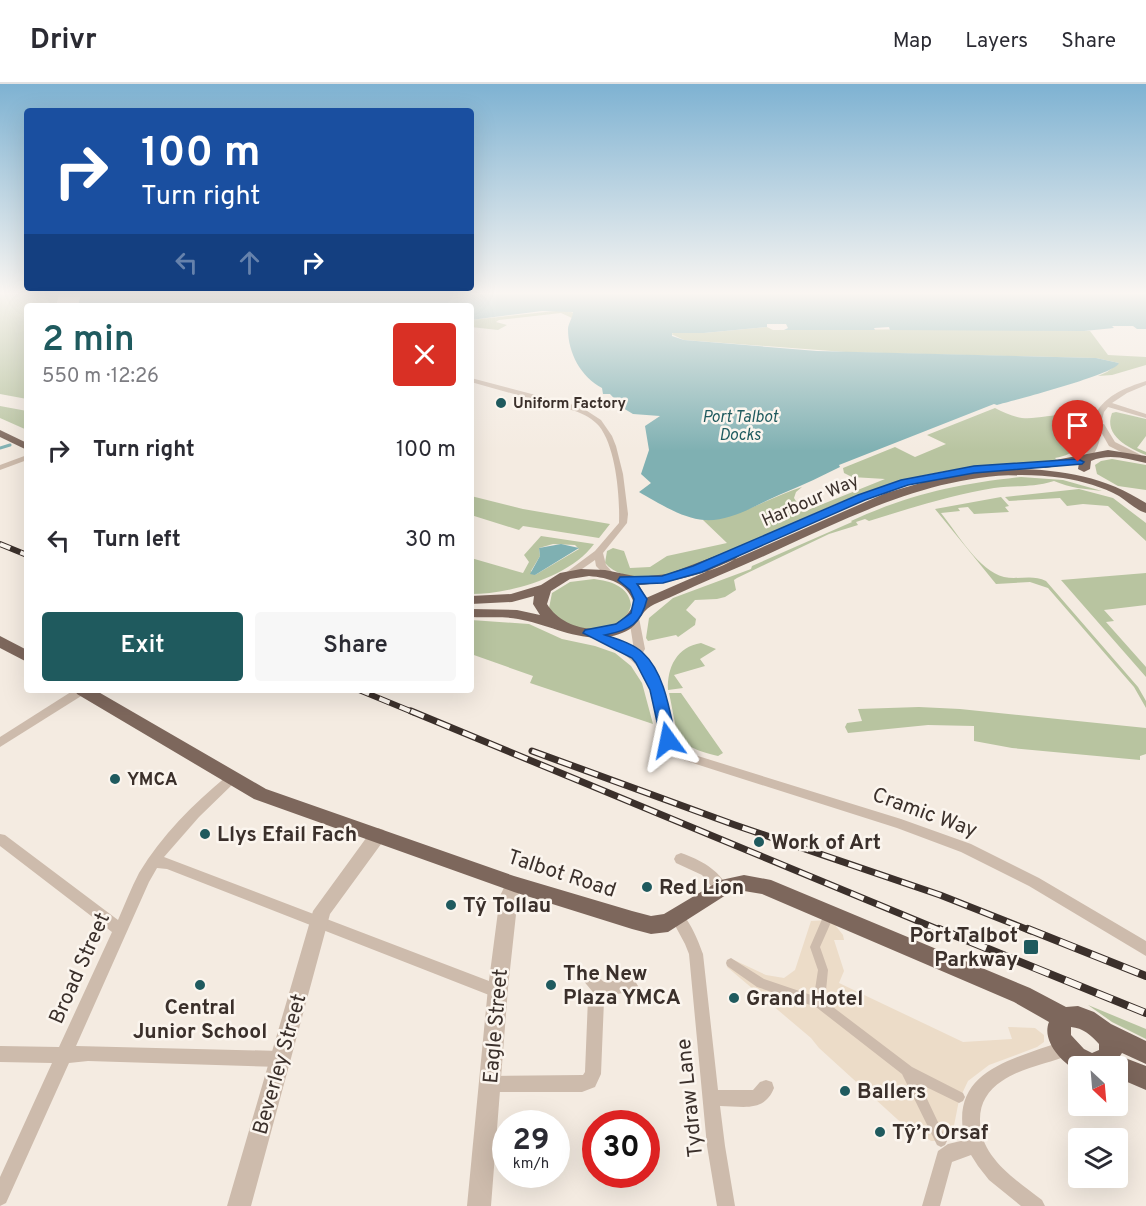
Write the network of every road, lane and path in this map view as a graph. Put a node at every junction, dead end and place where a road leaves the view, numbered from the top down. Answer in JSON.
{"nodes":[{"id":1,"x":474,"y":381,"type":"edge"},
{"id":2,"x":1146,"y":383,"type":"edge"},
{"id":3,"x":1107,"y":404,"type":"junction"},
{"id":4,"x":1146,"y":416,"type":"edge"},
{"id":5,"x":1099,"y":417,"type":"junction"},
{"id":6,"x":0,"y":423,"type":"edge"},
{"id":7,"x":0,"y":433,"type":"edge"},
{"id":8,"x":24,"y":435,"type":"edge"},
{"id":9,"x":24,"y":445,"type":"edge"},
{"id":10,"x":24,"y":458,"type":"edge"},
{"id":11,"x":1087,"y":459,"type":"junction"},
{"id":12,"x":1144,"y":459,"type":"edge"},
{"id":13,"x":0,"y":468,"type":"edge"},
{"id":14,"x":1113,"y":488,"type":"junction"},
{"id":15,"x":1146,"y":494,"type":"edge"},
{"id":16,"x":1146,"y":509,"type":"edge"},
{"id":17,"x":597,"y":553,"type":"junction"},
{"id":18,"x":569,"y":574,"type":"junction"},
{"id":19,"x":609,"y":574,"type":"junction"},
{"id":20,"x":624,"y":580,"type":"junction"},
{"id":21,"x":545,"y":588,"type":"junction"},
{"id":22,"x":474,"y":600,"type":"edge"},
{"id":23,"x":474,"y":613,"type":"edge"},
{"id":24,"x":637,"y":613,"type":"junction"},
{"id":25,"x":559,"y":626,"type":"junction"},
{"id":26,"x":590,"y":633,"type":"junction"},
{"id":27,"x":0,"y":641,"type":"edge"},
{"id":28,"x":24,"y":655,"type":"edge"},
{"id":29,"x":637,"y":655,"type":"junction"},
{"id":30,"x":77,"y":693,"type":"edge"},
{"id":31,"x":87,"y":693,"type":"edge"},
{"id":32,"x":0,"y":743,"type":"edge"},
{"id":33,"x":231,"y":779,"type":"junction"},
{"id":34,"x":378,"y":835,"type":"junction"},
{"id":35,"x":0,"y":839,"type":"edge"},
{"id":36,"x":681,"y":859,"type":"dead end"},
{"id":37,"x":153,"y":862,"type":"junction"},
{"id":38,"x":514,"y":884,"type":"junction"},
{"id":39,"x":721,"y":888,"type":"junction"},
{"id":40,"x":678,"y":918,"type":"junction"},
{"id":41,"x":826,"y":920,"type":"dead end"},
{"id":42,"x":318,"y":922,"type":"junction"},
{"id":43,"x":119,"y":929,"type":"junction"},
{"id":44,"x":1146,"y":950,"type":"edge"},
{"id":45,"x":731,"y":963,"type":"dead end"},
{"id":46,"x":630,"y":986,"type":"dead end"},
{"id":47,"x":498,"y":988,"type":"junction"},
{"id":48,"x":819,"y":1003,"type":"junction"},
{"id":49,"x":1062,"y":1019,"type":"junction"},
{"id":50,"x":1104,"y":1032,"type":"junction"},
{"id":51,"x":1065,"y":1048,"type":"junction"},
{"id":52,"x":1146,"y":1053,"type":"edge"},
{"id":53,"x":0,"y":1054,"type":"edge"},
{"id":54,"x":64,"y":1055,"type":"junction"},
{"id":55,"x":1075,"y":1056,"type":"edge"},
{"id":56,"x":1108,"y":1056,"type":"edge"},
{"id":57,"x":280,"y":1059,"type":"junction"},
{"id":58,"x":907,"y":1070,"type":"junction"},
{"id":59,"x":1128,"y":1071,"type":"edge"},
{"id":60,"x":1146,"y":1078,"type":"edge"},
{"id":61,"x":490,"y":1084,"type":"junction"},
{"id":62,"x":766,"y":1088,"type":"dead end"},
{"id":63,"x":959,"y":1097,"type":"dead end"},
{"id":64,"x":711,"y":1098,"type":"junction"},
{"id":65,"x":941,"y":1141,"type":"dead end"},
{"id":66,"x":977,"y":1145,"type":"junction"},
{"id":67,"x":0,"y":1197,"type":"edge"},
{"id":68,"x":239,"y":1206,"type":"edge"},
{"id":69,"x":479,"y":1206,"type":"edge"},
{"id":70,"x":726,"y":1206,"type":"edge"},
{"id":71,"x":931,"y":1206,"type":"edge"},
{"id":72,"x":1036,"y":1206,"type":"edge"}],
"edges":[{"from":1,"to":17,"type":"street"},
{"from":2,"to":3,"type":"street"},
{"from":3,"to":4,"type":"street"},
{"from":3,"to":5,"type":"street"},
{"from":5,"to":11,"type":"street"},
{"from":5,"to":12,"type":"street"},
{"from":6,"to":8,"type":"main road"},
{"from":7,"to":9,"type":"main road"},
{"from":10,"to":13,"type":"street"},
{"from":11,"to":12,"type":"main road","name":"Harbour Way"},
{"from":11,"to":14,"type":"main road"},
{"from":11,"to":20,"type":"main road","name":"Harbour Way"},
{"from":14,"to":15,"type":"main road"},
{"from":14,"to":16,"type":"main road"},
{"from":14,"to":24,"type":"main road","name":"Harbour Way"},
{"from":17,"to":18,"type":"street"},
{"from":17,"to":19,"type":"street"},
{"from":18,"to":19,"type":"main road"},
{"from":18,"to":21,"type":"main road"},
{"from":19,"to":20,"type":"main road"},
{"from":20,"to":24,"type":"main road"},
{"from":21,"to":22,"type":"main road"},
{"from":21,"to":25,"type":"main road"},
{"from":23,"to":25,"type":"main road"},
{"from":24,"to":26,"type":"main road"},
{"from":24,"to":29,"type":"street"},
{"from":25,"to":26,"type":"main road"},
{"from":26,"to":29,"type":"street"},
{"from":27,"to":28,"type":"main road"},
{"from":29,"to":44,"type":"street","name":"Cramic Way"},
{"from":30,"to":32,"type":"street"},
{"from":31,"to":33,"type":"main road","name":"Talbot Road"},
{"from":33,"to":34,"type":"main road","name":"Talbot Road"},
{"from":33,"to":37,"type":"street","name":"Broad Street"},
{"from":34,"to":38,"type":"main road","name":"Talbot Road"},
{"from":34,"to":42,"type":"street","name":"Beverley Street"},
{"from":35,"to":43,"type":"street"},
{"from":36,"to":39,"type":"street"},
{"from":37,"to":42,"type":"street"},
{"from":37,"to":43,"type":"street","name":"Broad Street"},
{"from":38,"to":40,"type":"main road","name":"Talbot Road"},
{"from":38,"to":47,"type":"street","name":"Eagle Street"},
{"from":39,"to":40,"type":"main road","name":"Talbot Road"},
{"from":39,"to":49,"type":"main road","name":"Talbot Road"},
{"from":40,"to":64,"type":"street","name":"Tydraw Lane"},
{"from":41,"to":48,"type":"street"},
{"from":42,"to":47,"type":"street"},
{"from":42,"to":57,"type":"street","name":"Beverley Street"},
{"from":43,"to":54,"type":"street","name":"Broad Street"},
{"from":45,"to":48,"type":"street"},
{"from":46,"to":61,"type":"street"},
{"from":47,"to":61,"type":"street","name":"Eagle Street"},
{"from":48,"to":58,"type":"street"},
{"from":49,"to":50,"type":"main road"},
{"from":49,"to":51,"type":"main road"},
{"from":50,"to":52,"type":"main road"},
{"from":50,"to":56,"type":"main road"},
{"from":51,"to":55,"type":"main road"},
{"from":51,"to":66,"type":"street"},
{"from":53,"to":54,"type":"street"},
{"from":54,"to":57,"type":"street"},
{"from":54,"to":67,"type":"street","name":"Broad Street"},
{"from":57,"to":68,"type":"street","name":"Beverley Street"},
{"from":58,"to":63,"type":"street"},
{"from":58,"to":65,"type":"street"},
{"from":59,"to":60,"type":"main road"},
{"from":61,"to":69,"type":"street","name":"Eagle Street"},
{"from":62,"to":64,"type":"street"},
{"from":64,"to":70,"type":"street","name":"Tydraw Lane"},
{"from":66,"to":71,"type":"street"},
{"from":66,"to":72,"type":"street"}]}
